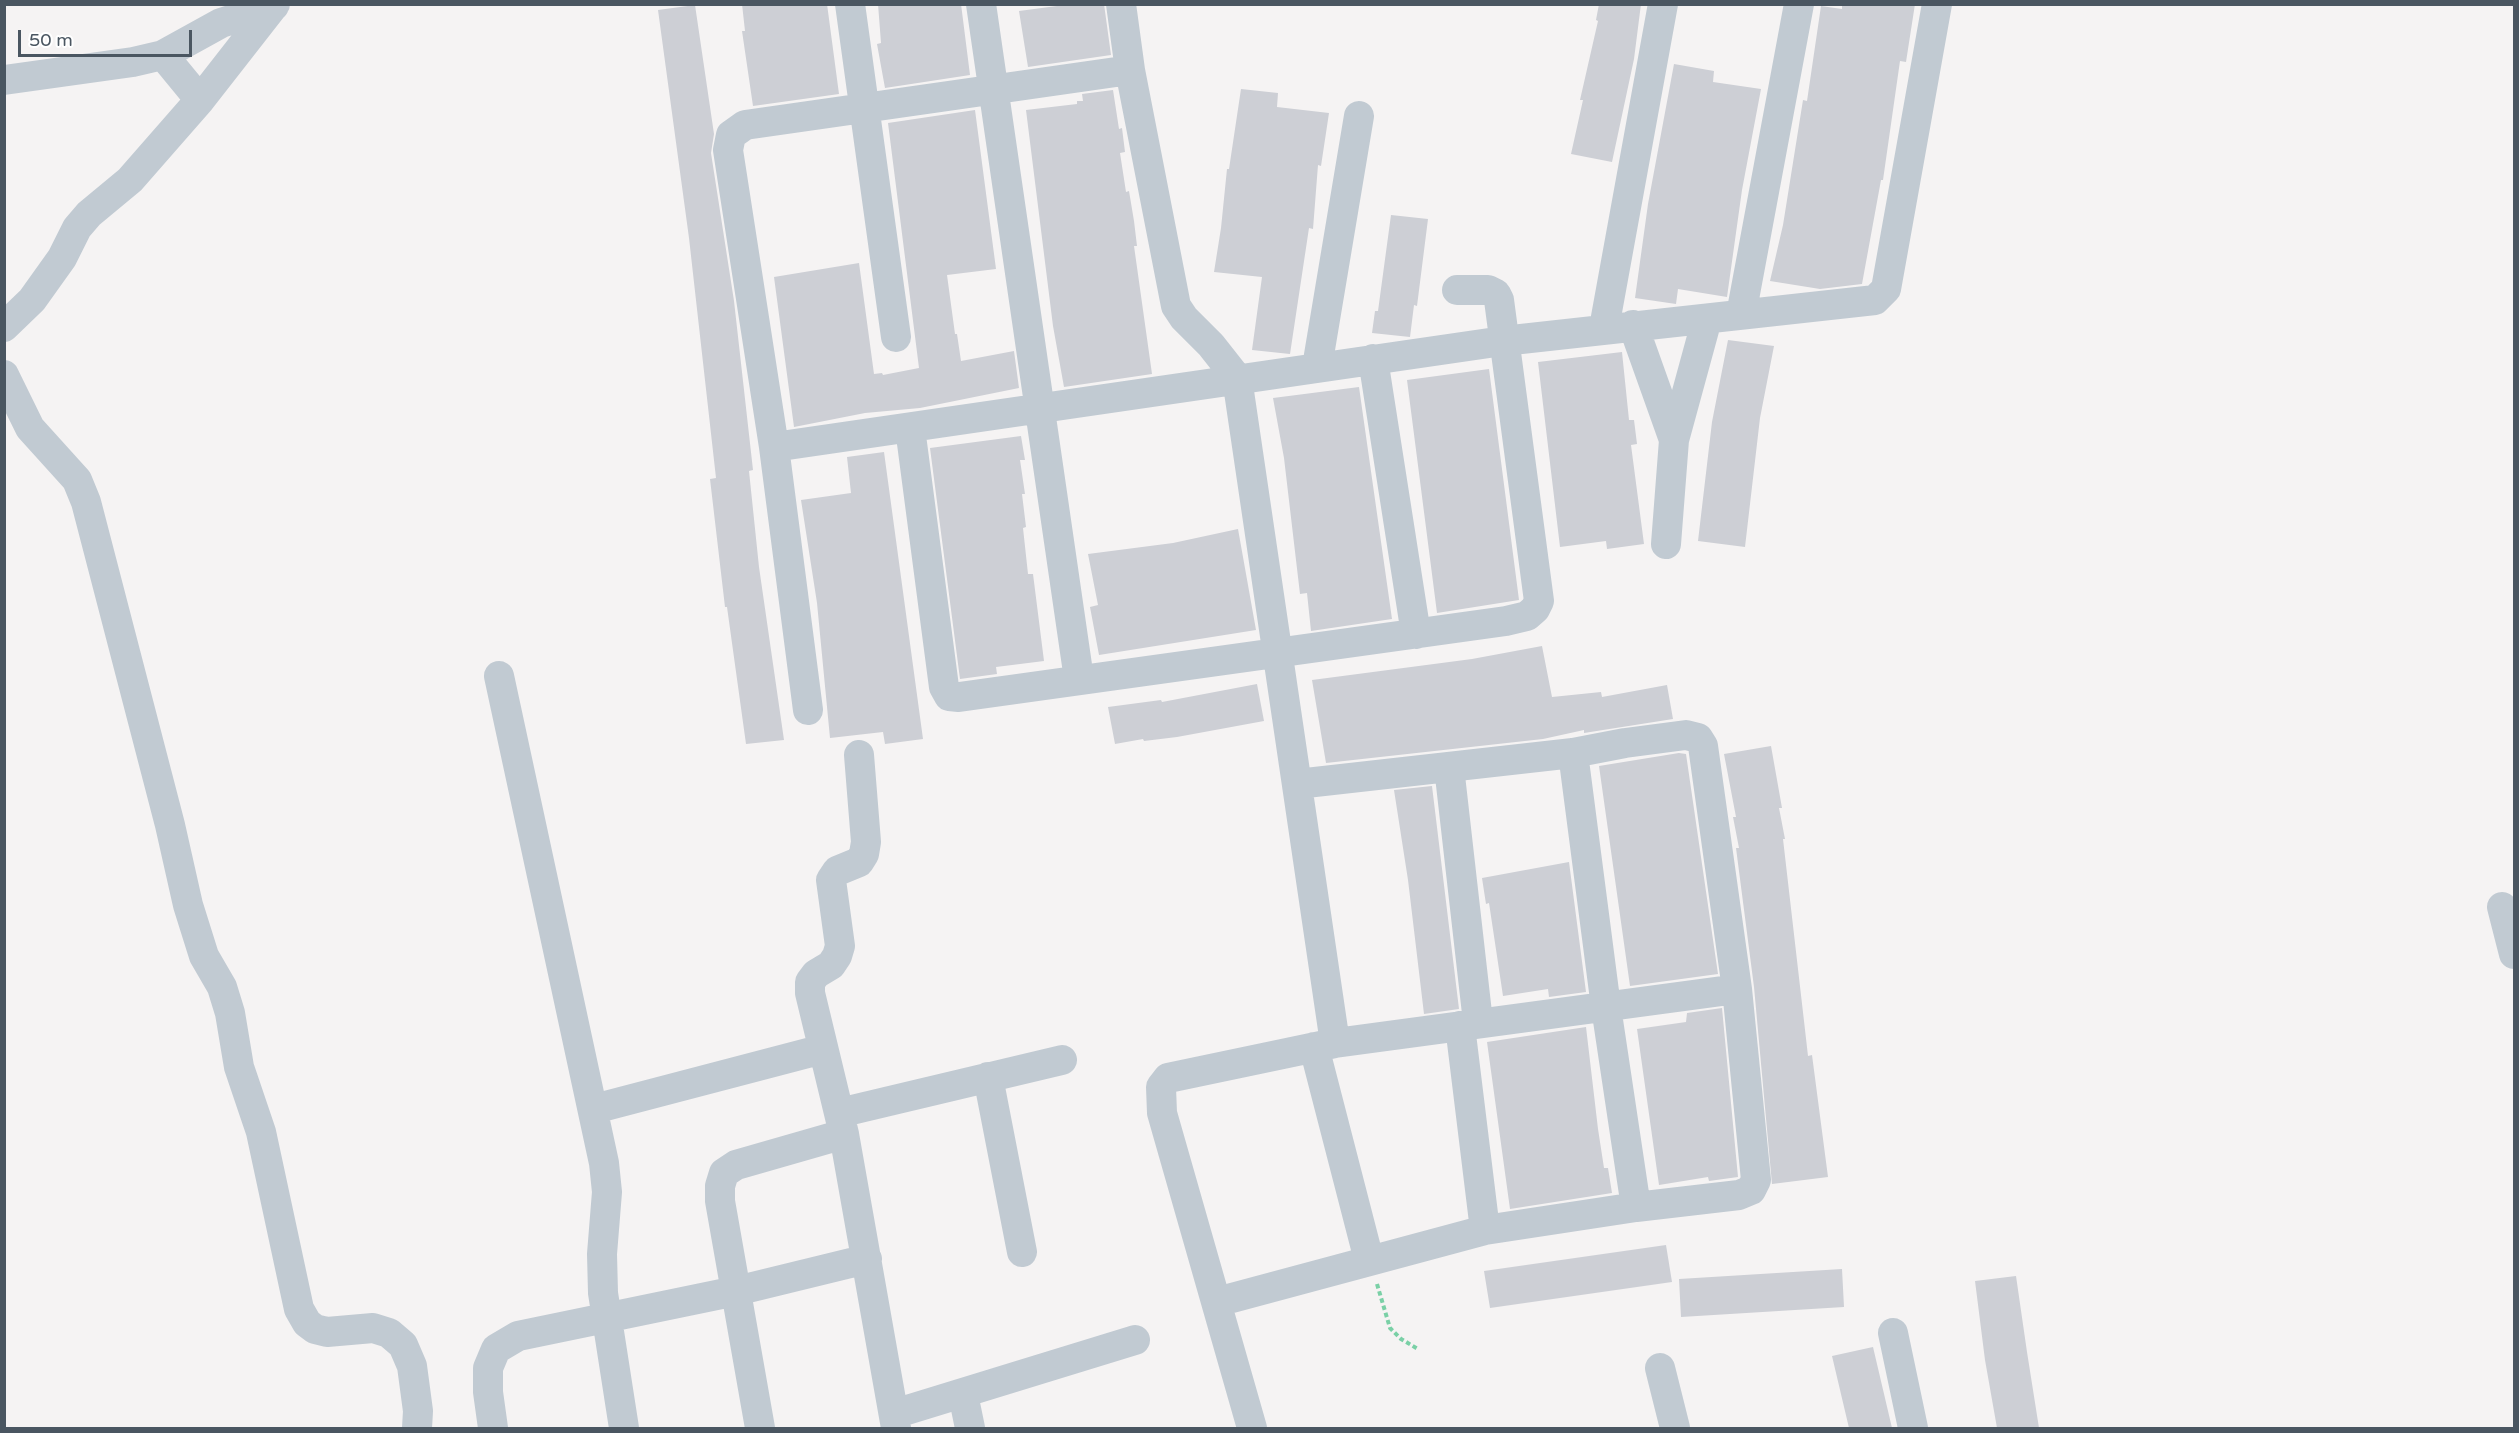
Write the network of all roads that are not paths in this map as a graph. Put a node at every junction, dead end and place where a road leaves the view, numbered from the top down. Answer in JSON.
{"nodes":[{"id":1,"x":850,"y":4,"type":"edge"},
{"id":2,"x":981,"y":4,"type":"edge"},
{"id":3,"x":1121,"y":4,"type":"edge"},
{"id":4,"x":1663,"y":4,"type":"edge"},
{"id":5,"x":1799,"y":4,"type":"edge"},
{"id":6,"x":1937,"y":4,"type":"edge"},
{"id":7,"x":275,"y":5,"type":"edge"},
{"id":8,"x":163,"y":55,"type":"junction"},
{"id":9,"x":1130,"y":70,"type":"junction"},
{"id":10,"x":4,"y":80,"type":"edge"},
{"id":11,"x":993,"y":89,"type":"junction"},
{"id":12,"x":200,"y":100,"type":"junction"},
{"id":13,"x":864,"y":108,"type":"junction"},
{"id":14,"x":1359,"y":117,"type":"dead end"},
{"id":15,"x":1457,"y":290,"type":"dead end"},
{"id":16,"x":1741,"y":315,"type":"junction"},
{"id":17,"x":1707,"y":319,"type":"junction"},
{"id":18,"x":4,"y":327,"type":"edge"},
{"id":19,"x":1618,"y":327,"type":"junction"},
{"id":20,"x":896,"y":337,"type":"dead end"},
{"id":21,"x":1503,"y":341,"type":"junction"},
{"id":22,"x":1373,"y":359,"type":"junction"},
{"id":23,"x":1317,"y":367,"type":"junction"},
{"id":24,"x":4,"y":375,"type":"edge"},
{"id":25,"x":1238,"y":378,"type":"junction"},
{"id":26,"x":1038,"y":407,"type":"junction"},
{"id":27,"x":910,"y":428,"type":"junction"},
{"id":28,"x":1674,"y":440,"type":"junction"},
{"id":29,"x":774,"y":447,"type":"junction"},
{"id":30,"x":1666,"y":544,"type":"dead end"},
{"id":31,"x":1416,"y":634,"type":"junction"},
{"id":32,"x":1278,"y":651,"type":"junction"},
{"id":33,"x":499,"y":676,"type":"dead end"},
{"id":34,"x":1079,"y":679,"type":"junction"},
{"id":35,"x":808,"y":710,"type":"dead end"},
{"id":36,"x":1573,"y":753,"type":"junction"},
{"id":37,"x":859,"y":755,"type":"dead end"},
{"id":38,"x":1449,"y":767,"type":"junction"},
{"id":39,"x":1297,"y":784,"type":"junction"},
{"id":40,"x":2502,"y":907,"type":"dead end"},
{"id":41,"x":2514,"y":954,"type":"edge"},
{"id":42,"x":1737,"y":989,"type":"junction"},
{"id":43,"x":1606,"y":1007,"type":"junction"},
{"id":44,"x":1469,"y":1024,"type":"junction"},
{"id":45,"x":1324,"y":1045,"type":"junction"},
{"id":46,"x":822,"y":1049,"type":"junction"},
{"id":47,"x":1062,"y":1060,"type":"dead end"},
{"id":48,"x":988,"y":1077,"type":"junction"},
{"id":49,"x":594,"y":1109,"type":"junction"},
{"id":50,"x":842,"y":1124,"type":"junction"},
{"id":51,"x":1636,"y":1207,"type":"junction"},
{"id":52,"x":1485,"y":1230,"type":"junction"},
{"id":53,"x":1022,"y":1252,"type":"dead end"},
{"id":54,"x":867,"y":1259,"type":"junction"},
{"id":55,"x":1369,"y":1260,"type":"junction"},
{"id":56,"x":736,"y":1291,"type":"junction"},
{"id":57,"x":1217,"y":1302,"type":"junction"},
{"id":58,"x":607,"y":1319,"type":"junction"},
{"id":59,"x":1893,"y":1333,"type":"dead end"},
{"id":60,"x":1135,"y":1340,"type":"dead end"},
{"id":61,"x":1660,"y":1368,"type":"dead end"},
{"id":62,"x":963,"y":1394,"type":"junction"},
{"id":63,"x":895,"y":1421,"type":"edge"},
{"id":64,"x":417,"y":1428,"type":"edge"},
{"id":65,"x":493,"y":1428,"type":"edge"},
{"id":66,"x":624,"y":1428,"type":"edge"},
{"id":67,"x":760,"y":1428,"type":"edge"},
{"id":68,"x":970,"y":1428,"type":"edge"},
{"id":69,"x":1252,"y":1428,"type":"edge"},
{"id":70,"x":1675,"y":1428,"type":"edge"},
{"id":71,"x":1913,"y":1428,"type":"edge"}],
"edges":[{"from":1,"to":13,"type":"street"},
{"from":2,"to":11,"type":"street"},
{"from":3,"to":9,"type":"street"},
{"from":4,"to":19,"type":"street"},
{"from":5,"to":16,"type":"street"},
{"from":6,"to":16,"type":"street"},
{"from":7,"to":8,"type":"street"},
{"from":7,"to":12,"type":"street"},
{"from":8,"to":10,"type":"street"},
{"from":8,"to":12,"type":"street"},
{"from":9,"to":11,"type":"street"},
{"from":9,"to":25,"type":"street"},
{"from":11,"to":13,"type":"street"},
{"from":11,"to":26,"type":"street"},
{"from":12,"to":18,"type":"street"},
{"from":13,"to":20,"type":"street"},
{"from":13,"to":29,"type":"street"},
{"from":14,"to":23,"type":"street"},
{"from":15,"to":21,"type":"street"},
{"from":16,"to":17,"type":"street"},
{"from":17,"to":19,"type":"street"},
{"from":17,"to":28,"type":"street"},
{"from":19,"to":21,"type":"street"},
{"from":19,"to":28,"type":"street"},
{"from":21,"to":22,"type":"street"},
{"from":21,"to":31,"type":"street"},
{"from":22,"to":23,"type":"street"},
{"from":22,"to":31,"type":"street"},
{"from":23,"to":25,"type":"street"},
{"from":24,"to":64,"type":"street"},
{"from":25,"to":26,"type":"street"},
{"from":25,"to":32,"type":"street"},
{"from":26,"to":27,"type":"street"},
{"from":26,"to":34,"type":"street"},
{"from":27,"to":29,"type":"street"},
{"from":27,"to":34,"type":"street"},
{"from":28,"to":30,"type":"street"},
{"from":29,"to":35,"type":"street"},
{"from":31,"to":32,"type":"street"},
{"from":32,"to":34,"type":"street"},
{"from":32,"to":39,"type":"street"},
{"from":33,"to":49,"type":"street"},
{"from":36,"to":38,"type":"street"},
{"from":36,"to":42,"type":"street"},
{"from":36,"to":43,"type":"street"},
{"from":37,"to":46,"type":"street"},
{"from":38,"to":39,"type":"street"},
{"from":38,"to":44,"type":"street"},
{"from":39,"to":45,"type":"street"},
{"from":40,"to":41,"type":"street"},
{"from":42,"to":43,"type":"street"},
{"from":42,"to":51,"type":"street"},
{"from":43,"to":44,"type":"street"},
{"from":43,"to":51,"type":"street"},
{"from":44,"to":45,"type":"street"},
{"from":44,"to":52,"type":"street"},
{"from":45,"to":55,"type":"street"},
{"from":45,"to":57,"type":"street"},
{"from":46,"to":49,"type":"street"},
{"from":46,"to":50,"type":"street"},
{"from":47,"to":48,"type":"street"},
{"from":48,"to":50,"type":"street"},
{"from":48,"to":53,"type":"street"},
{"from":49,"to":58,"type":"street"},
{"from":50,"to":54,"type":"street"},
{"from":50,"to":56,"type":"street"},
{"from":51,"to":52,"type":"street"},
{"from":52,"to":55,"type":"street"},
{"from":54,"to":56,"type":"street"},
{"from":54,"to":63,"type":"street"},
{"from":55,"to":57,"type":"street"},
{"from":56,"to":58,"type":"street"},
{"from":56,"to":67,"type":"street"},
{"from":57,"to":69,"type":"street"},
{"from":58,"to":65,"type":"street"},
{"from":58,"to":66,"type":"street"},
{"from":59,"to":71,"type":"street"},
{"from":60,"to":62,"type":"street"},
{"from":61,"to":70,"type":"street"},
{"from":62,"to":63,"type":"street"},
{"from":62,"to":68,"type":"street"}]}
